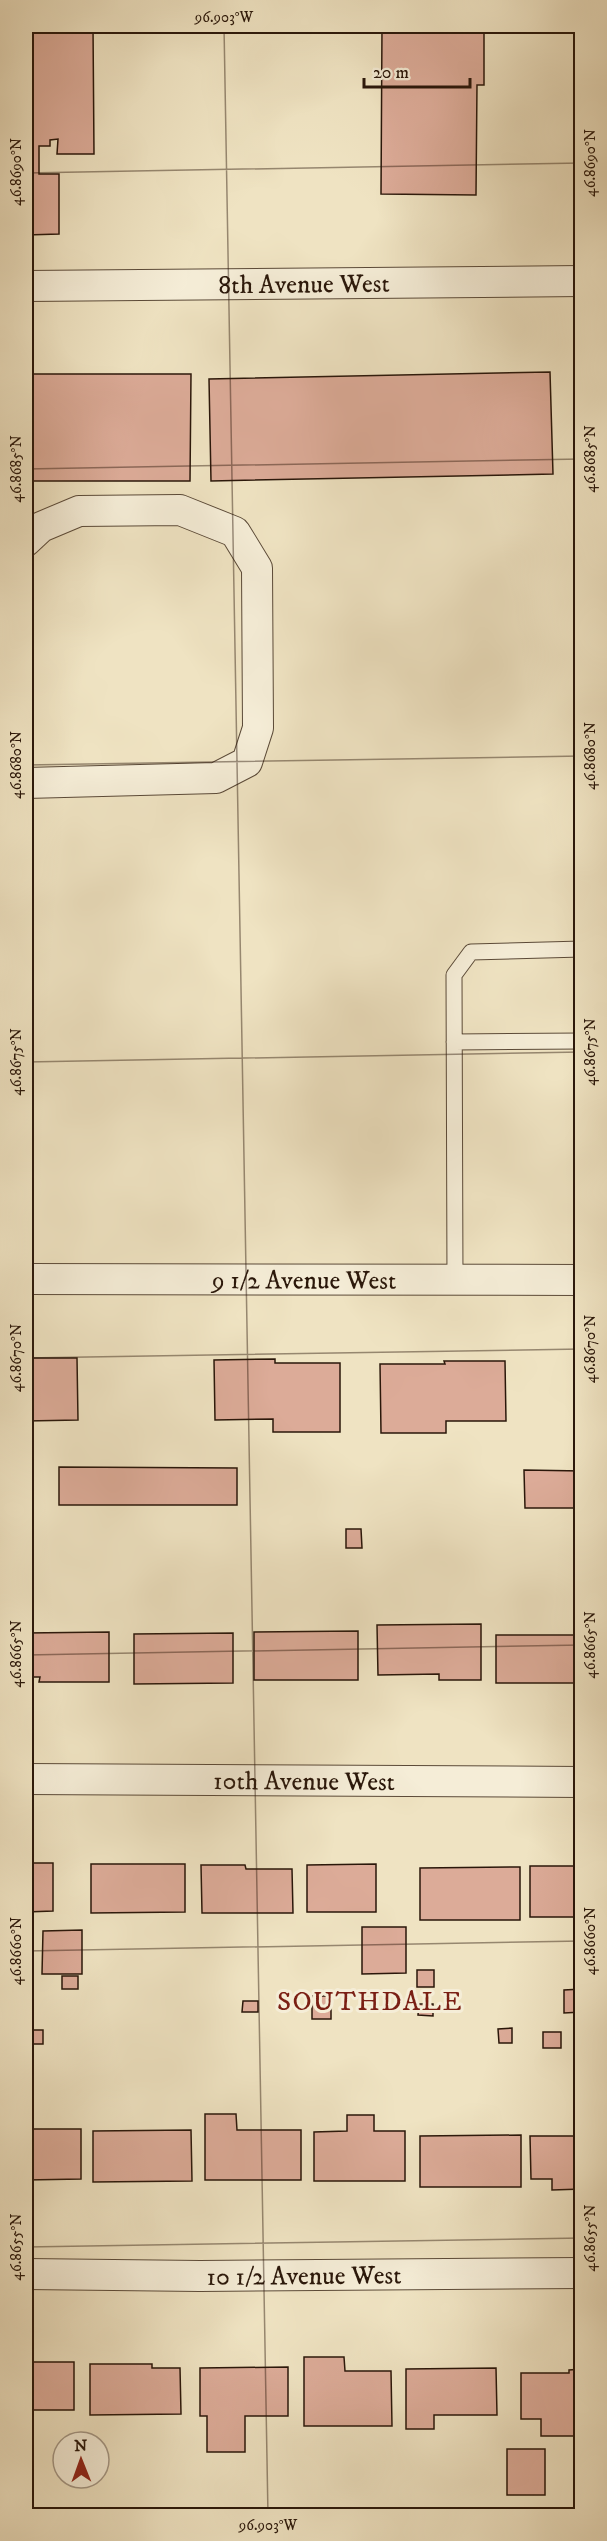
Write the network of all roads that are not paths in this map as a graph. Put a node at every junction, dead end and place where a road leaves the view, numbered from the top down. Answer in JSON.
{"nodes":[{"id":1,"x":582,"y":281,"type":"edge"},
{"id":2,"x":26,"y":286,"type":"edge"},
{"id":3,"x":26,"y":541,"type":"edge"},
{"id":4,"x":26,"y":783,"type":"edge"},
{"id":5,"x":582,"y":950,"type":"edge"},
{"id":6,"x":582,"y":1041,"type":"edge"},
{"id":7,"x":454,"y":1042,"type":"junction"},
{"id":8,"x":26,"y":1279,"type":"edge"},
{"id":9,"x":455,"y":1280,"type":"junction"},
{"id":10,"x":582,"y":1280,"type":"edge"},
{"id":11,"x":26,"y":1779,"type":"edge"},
{"id":12,"x":582,"y":1782,"type":"edge"},
{"id":13,"x":582,"y":2273,"type":"edge"},
{"id":14,"x":26,"y":2274,"type":"edge"}],
"edges":[{"from":1,"to":2,"type":"street","name":"8th Avenue West"},
{"from":3,"to":4,"type":"street"},
{"from":5,"to":7,"type":"lane"},
{"from":6,"to":7,"type":"lane"},
{"from":7,"to":9,"type":"lane"},
{"from":8,"to":9,"type":"street","name":"9 1/2 Avenue West"},
{"from":9,"to":10,"type":"street","name":"9 1/2 Avenue West"},
{"from":11,"to":12,"type":"street","name":"10th Avenue West"},
{"from":13,"to":14,"type":"street","name":"10 1/2 Avenue West"}]}
